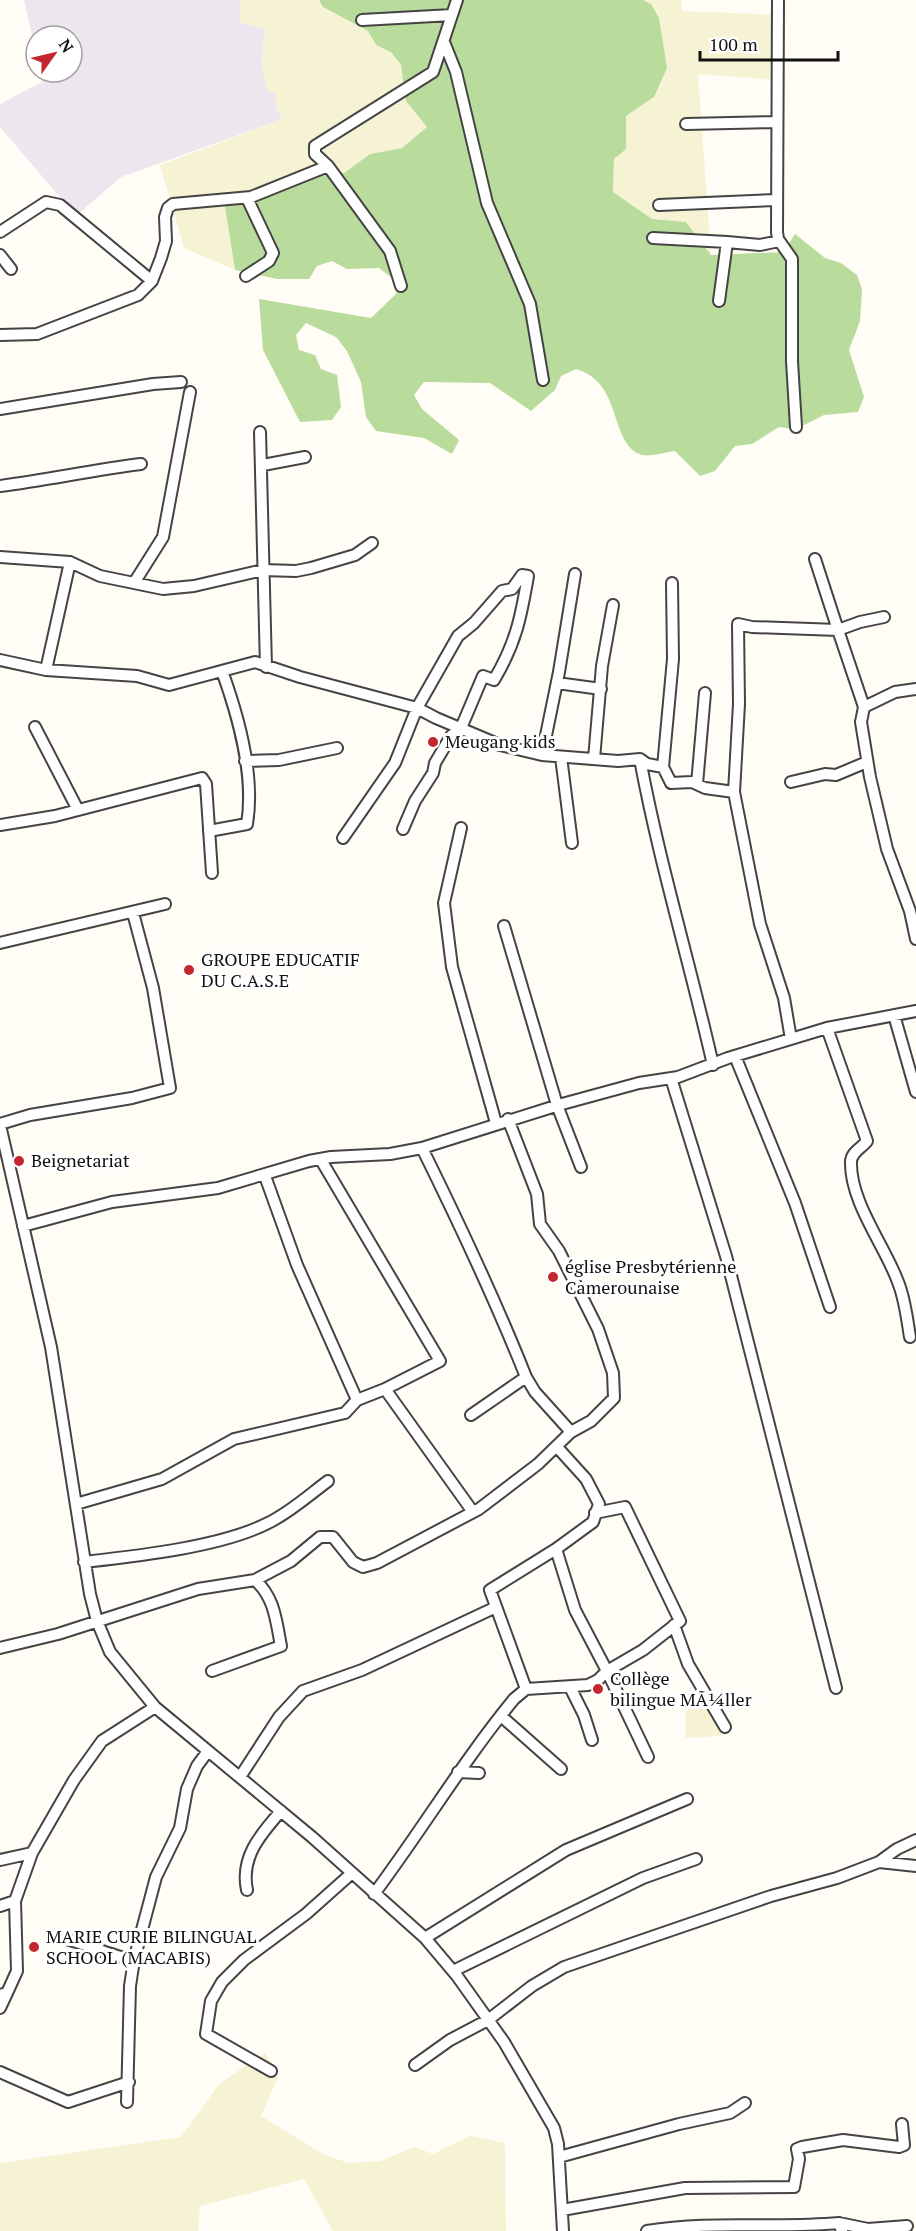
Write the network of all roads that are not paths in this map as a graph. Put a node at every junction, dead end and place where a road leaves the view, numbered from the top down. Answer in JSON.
{"nodes":[{"id":1,"x":457,"y":0,"type":"edge"},
{"id":2,"x":778,"y":0,"type":"edge"},
{"id":3,"x":452,"y":15,"type":"junction"},
{"id":4,"x":363,"y":20,"type":"dead end"},
{"id":5,"x":444,"y":42,"type":"junction"},
{"id":6,"x":776,"y":122,"type":"junction"},
{"id":7,"x":686,"y":124,"type":"dead end"},
{"id":8,"x":328,"y":166,"type":"junction"},
{"id":9,"x":247,"y":198,"type":"junction"},
{"id":10,"x":776,"y":200,"type":"junction"},
{"id":11,"x":659,"y":205,"type":"dead end"},
{"id":12,"x":0,"y":232,"type":"edge"},
{"id":13,"x":653,"y":238,"type":"dead end"},
{"id":14,"x":727,"y":242,"type":"junction"},
{"id":15,"x":779,"y":242,"type":"junction"},
{"id":16,"x":0,"y":255,"type":"edge"},
{"id":17,"x":11,"y":269,"type":"dead end"},
{"id":18,"x":246,"y":276,"type":"dead end"},
{"id":19,"x":152,"y":281,"type":"junction"},
{"id":20,"x":401,"y":286,"type":"dead end"},
{"id":21,"x":719,"y":302,"type":"dead end"},
{"id":22,"x":0,"y":335,"type":"edge"},
{"id":23,"x":543,"y":380,"type":"dead end"},
{"id":24,"x":181,"y":382,"type":"dead end"},
{"id":25,"x":190,"y":392,"type":"dead end"},
{"id":26,"x":0,"y":408,"type":"edge"},
{"id":27,"x":796,"y":427,"type":"dead end"},
{"id":28,"x":260,"y":432,"type":"dead end"},
{"id":29,"x":306,"y":457,"type":"dead end"},
{"id":30,"x":141,"y":464,"type":"dead end"},
{"id":31,"x":263,"y":465,"type":"junction"},
{"id":32,"x":0,"y":486,"type":"edge"},
{"id":33,"x":372,"y":543,"type":"dead end"},
{"id":34,"x":0,"y":557,"type":"edge"},
{"id":35,"x":815,"y":559,"type":"dead end"},
{"id":36,"x":70,"y":562,"type":"junction"},
{"id":37,"x":263,"y":570,"type":"junction"},
{"id":38,"x":574,"y":574,"type":"dead end"},
{"id":39,"x":134,"y":583,"type":"junction"},
{"id":40,"x":672,"y":583,"type":"dead end"},
{"id":41,"x":613,"y":605,"type":"dead end"},
{"id":42,"x":884,"y":617,"type":"dead end"},
{"id":43,"x":838,"y":630,"type":"junction"},
{"id":44,"x":0,"y":660,"type":"edge"},
{"id":45,"x":266,"y":667,"type":"junction"},
{"id":46,"x":46,"y":670,"type":"junction"},
{"id":47,"x":222,"y":671,"type":"junction"},
{"id":48,"x":557,"y":683,"type":"junction"},
{"id":49,"x":601,"y":689,"type":"junction"},
{"id":50,"x":916,"y":689,"type":"edge"},
{"id":51,"x":705,"y":693,"type":"dead end"},
{"id":52,"x":864,"y":707,"type":"junction"},
{"id":53,"x":417,"y":708,"type":"junction"},
{"id":54,"x":35,"y":726,"type":"dead end"},
{"id":55,"x":461,"y":728,"type":"junction"},
{"id":56,"x":337,"y":747,"type":"dead end"},
{"id":57,"x":542,"y":755,"type":"junction"},
{"id":58,"x":561,"y":757,"type":"junction"},
{"id":59,"x":594,"y":759,"type":"junction"},
{"id":60,"x":640,"y":759,"type":"junction"},
{"id":61,"x":246,"y":761,"type":"junction"},
{"id":62,"x":867,"y":762,"type":"junction"},
{"id":63,"x":663,"y":767,"type":"junction"},
{"id":64,"x":791,"y":782,"type":"dead end"},
{"id":65,"x":697,"y":784,"type":"junction"},
{"id":66,"x":734,"y":792,"type":"junction"},
{"id":67,"x":78,"y":810,"type":"junction"},
{"id":68,"x":0,"y":825,"type":"edge"},
{"id":69,"x":461,"y":828,"type":"dead end"},
{"id":70,"x":402,"y":829,"type":"dead end"},
{"id":71,"x":209,"y":831,"type":"junction"},
{"id":72,"x":343,"y":838,"type":"dead end"},
{"id":73,"x":572,"y":843,"type":"dead end"},
{"id":74,"x":212,"y":873,"type":"dead end"},
{"id":75,"x":165,"y":904,"type":"dead end"},
{"id":76,"x":133,"y":913,"type":"junction"},
{"id":77,"x":504,"y":926,"type":"dead end"},
{"id":78,"x":916,"y":939,"type":"edge"},
{"id":79,"x":0,"y":942,"type":"edge"},
{"id":80,"x":916,"y":1011,"type":"edge"},
{"id":81,"x":894,"y":1015,"type":"junction"},
{"id":82,"x":827,"y":1028,"type":"junction"},
{"id":83,"x":791,"y":1040,"type":"junction"},
{"id":84,"x":735,"y":1056,"type":"junction"},
{"id":85,"x":713,"y":1065,"type":"junction"},
{"id":86,"x":671,"y":1078,"type":"junction"},
{"id":87,"x":916,"y":1092,"type":"edge"},
{"id":88,"x":557,"y":1105,"type":"junction"},
{"id":89,"x":508,"y":1119,"type":"junction"},
{"id":90,"x":496,"y":1123,"type":"junction"},
{"id":91,"x":0,"y":1124,"type":"edge"},
{"id":92,"x":422,"y":1148,"type":"junction"},
{"id":93,"x":321,"y":1160,"type":"junction"},
{"id":94,"x":581,"y":1167,"type":"dead end"},
{"id":95,"x":266,"y":1176,"type":"junction"},
{"id":96,"x":23,"y":1227,"type":"junction"},
{"id":97,"x":830,"y":1307,"type":"dead end"},
{"id":98,"x":910,"y":1337,"type":"dead end"},
{"id":99,"x":526,"y":1377,"type":"junction"},
{"id":100,"x":385,"y":1389,"type":"junction"},
{"id":101,"x":357,"y":1400,"type":"junction"},
{"id":102,"x":471,"y":1414,"type":"dead end"},
{"id":103,"x":571,"y":1432,"type":"junction"},
{"id":104,"x":557,"y":1447,"type":"junction"},
{"id":105,"x":328,"y":1481,"type":"dead end"},
{"id":106,"x":75,"y":1504,"type":"junction"},
{"id":107,"x":473,"y":1512,"type":"junction"},
{"id":108,"x":596,"y":1513,"type":"junction"},
{"id":109,"x":556,"y":1549,"type":"junction"},
{"id":110,"x":84,"y":1562,"type":"junction"},
{"id":111,"x":255,"y":1580,"type":"junction"},
{"id":112,"x":494,"y":1608,"type":"junction"},
{"id":113,"x":97,"y":1621,"type":"junction"},
{"id":114,"x":674,"y":1625,"type":"junction"},
{"id":115,"x":0,"y":1648,"type":"edge"},
{"id":116,"x":212,"y":1671,"type":"dead end"},
{"id":117,"x":608,"y":1671,"type":"junction"},
{"id":118,"x":570,"y":1687,"type":"junction"},
{"id":119,"x":836,"y":1688,"type":"dead end"},
{"id":120,"x":526,"y":1689,"type":"junction"},
{"id":121,"x":154,"y":1707,"type":"junction"},
{"id":122,"x":501,"y":1716,"type":"junction"},
{"id":123,"x":725,"y":1726,"type":"dead end"},
{"id":124,"x":592,"y":1740,"type":"dead end"},
{"id":125,"x":208,"y":1751,"type":"junction"},
{"id":126,"x":648,"y":1757,"type":"dead end"},
{"id":127,"x":561,"y":1769,"type":"dead end"},
{"id":128,"x":458,"y":1772,"type":"junction"},
{"id":129,"x":479,"y":1773,"type":"dead end"},
{"id":130,"x":240,"y":1777,"type":"junction"},
{"id":131,"x":687,"y":1799,"type":"dead end"},
{"id":132,"x":281,"y":1811,"type":"junction"},
{"id":133,"x":916,"y":1840,"type":"edge"},
{"id":134,"x":32,"y":1853,"type":"junction"},
{"id":135,"x":696,"y":1859,"type":"dead end"},
{"id":136,"x":0,"y":1860,"type":"edge"},
{"id":137,"x":879,"y":1862,"type":"junction"},
{"id":138,"x":916,"y":1866,"type":"edge"},
{"id":139,"x":352,"y":1873,"type":"junction"},
{"id":140,"x":247,"y":1890,"type":"dead end"},
{"id":141,"x":374,"y":1894,"type":"junction"},
{"id":142,"x":15,"y":1901,"type":"junction"},
{"id":143,"x":0,"y":1906,"type":"edge"},
{"id":144,"x":425,"y":1938,"type":"junction"},
{"id":145,"x":66,"y":1939,"type":"dead end"},
{"id":146,"x":134,"y":1960,"type":"junction"},
{"id":147,"x":453,"y":1971,"type":"junction"},
{"id":148,"x":3,"y":1994,"type":"edge"},
{"id":149,"x":0,"y":2008,"type":"edge"},
{"id":150,"x":488,"y":2020,"type":"junction"},
{"id":151,"x":415,"y":2065,"type":"dead end"},
{"id":152,"x":0,"y":2072,"type":"edge"},
{"id":153,"x":271,"y":2072,"type":"dead end"},
{"id":154,"x":129,"y":2082,"type":"junction"},
{"id":155,"x":127,"y":2102,"type":"dead end"},
{"id":156,"x":745,"y":2103,"type":"dead end"},
{"id":157,"x":902,"y":2124,"type":"dead end"},
{"id":158,"x":559,"y":2157,"type":"junction"},
{"id":159,"x":562,"y":2210,"type":"junction"},
{"id":160,"x":907,"y":2226,"type":"dead end"},
{"id":161,"x":840,"y":2227,"type":"edge"},
{"id":162,"x":562,"y":2231,"type":"edge"},
{"id":163,"x":647,"y":2231,"type":"edge"}],
"edges":[{"from":1,"to":3,"type":"street"},
{"from":2,"to":6,"type":"street"},
{"from":3,"to":4,"type":"street"},
{"from":3,"to":5,"type":"street"},
{"from":5,"to":8,"type":"street"},
{"from":5,"to":23,"type":"street"},
{"from":6,"to":7,"type":"street"},
{"from":6,"to":10,"type":"street"},
{"from":8,"to":9,"type":"street"},
{"from":8,"to":20,"type":"street"},
{"from":9,"to":18,"type":"street"},
{"from":9,"to":19,"type":"street"},
{"from":10,"to":11,"type":"street"},
{"from":10,"to":15,"type":"street"},
{"from":12,"to":19,"type":"street"},
{"from":13,"to":14,"type":"street"},
{"from":14,"to":15,"type":"street"},
{"from":14,"to":21,"type":"street"},
{"from":15,"to":27,"type":"street"},
{"from":16,"to":17,"type":"street"},
{"from":19,"to":22,"type":"street"},
{"from":24,"to":26,"type":"street"},
{"from":25,"to":39,"type":"street"},
{"from":28,"to":31,"type":"street"},
{"from":29,"to":31,"type":"street"},
{"from":30,"to":32,"type":"street"},
{"from":31,"to":37,"type":"street"},
{"from":33,"to":37,"type":"street"},
{"from":34,"to":36,"type":"street"},
{"from":35,"to":43,"type":"street"},
{"from":36,"to":39,"type":"street"},
{"from":36,"to":46,"type":"street"},
{"from":37,"to":39,"type":"street"},
{"from":37,"to":45,"type":"street"},
{"from":38,"to":48,"type":"street"},
{"from":40,"to":63,"type":"street"},
{"from":41,"to":49,"type":"street"},
{"from":42,"to":43,"type":"street"},
{"from":43,"to":52,"type":"street"},
{"from":43,"to":66,"type":"street"},
{"from":44,"to":46,"type":"street"},
{"from":45,"to":47,"type":"street"},
{"from":45,"to":53,"type":"street"},
{"from":46,"to":47,"type":"street"},
{"from":47,"to":61,"type":"street"},
{"from":48,"to":49,"type":"street"},
{"from":48,"to":57,"type":"street"},
{"from":49,"to":59,"type":"street"},
{"from":50,"to":52,"type":"street"},
{"from":51,"to":65,"type":"street"},
{"from":52,"to":62,"type":"street"},
{"from":53,"to":55,"type":"street"},
{"from":53,"to":55,"type":"street"},
{"from":53,"to":72,"type":"street"},
{"from":54,"to":67,"type":"street"},
{"from":55,"to":57,"type":"street"},
{"from":55,"to":70,"type":"street"},
{"from":56,"to":61,"type":"street"},
{"from":57,"to":58,"type":"street"},
{"from":58,"to":59,"type":"street"},
{"from":58,"to":73,"type":"street"},
{"from":59,"to":60,"type":"street"},
{"from":60,"to":63,"type":"street"},
{"from":60,"to":85,"type":"street"},
{"from":61,"to":71,"type":"street"},
{"from":62,"to":64,"type":"street"},
{"from":62,"to":78,"type":"street"},
{"from":63,"to":65,"type":"street"},
{"from":65,"to":66,"type":"street"},
{"from":66,"to":83,"type":"street"},
{"from":67,"to":68,"type":"street"},
{"from":67,"to":71,"type":"street"},
{"from":69,"to":90,"type":"street"},
{"from":71,"to":74,"type":"street"},
{"from":75,"to":76,"type":"street"},
{"from":76,"to":79,"type":"street"},
{"from":76,"to":91,"type":"street"},
{"from":77,"to":88,"type":"street"},
{"from":80,"to":81,"type":"street"},
{"from":81,"to":82,"type":"street"},
{"from":81,"to":87,"type":"street"},
{"from":82,"to":83,"type":"street"},
{"from":82,"to":98,"type":"street"},
{"from":83,"to":84,"type":"street"},
{"from":84,"to":85,"type":"street"},
{"from":84,"to":97,"type":"street"},
{"from":85,"to":86,"type":"street"},
{"from":86,"to":88,"type":"street"},
{"from":86,"to":119,"type":"street"},
{"from":88,"to":89,"type":"street"},
{"from":88,"to":94,"type":"street"},
{"from":89,"to":90,"type":"street"},
{"from":89,"to":103,"type":"street"},
{"from":90,"to":92,"type":"street"},
{"from":91,"to":96,"type":"street"},
{"from":92,"to":93,"type":"street"},
{"from":92,"to":99,"type":"street"},
{"from":93,"to":95,"type":"street"},
{"from":93,"to":100,"type":"street"},
{"from":95,"to":96,"type":"street"},
{"from":95,"to":101,"type":"street"},
{"from":96,"to":106,"type":"street"},
{"from":99,"to":102,"type":"street"},
{"from":99,"to":103,"type":"street"},
{"from":100,"to":101,"type":"street"},
{"from":100,"to":107,"type":"street"},
{"from":101,"to":106,"type":"street"},
{"from":103,"to":104,"type":"street"},
{"from":104,"to":107,"type":"street"},
{"from":104,"to":108,"type":"street"},
{"from":105,"to":110,"type":"street"},
{"from":106,"to":110,"type":"street"},
{"from":107,"to":111,"type":"street"},
{"from":108,"to":109,"type":"street"},
{"from":108,"to":114,"type":"street"},
{"from":109,"to":112,"type":"street"},
{"from":109,"to":117,"type":"street"},
{"from":110,"to":113,"type":"street"},
{"from":111,"to":113,"type":"street"},
{"from":111,"to":116,"type":"street"},
{"from":112,"to":120,"type":"street"},
{"from":112,"to":130,"type":"street"},
{"from":113,"to":115,"type":"street"},
{"from":113,"to":121,"type":"street"},
{"from":114,"to":117,"type":"street"},
{"from":114,"to":123,"type":"street"},
{"from":117,"to":118,"type":"street"},
{"from":117,"to":126,"type":"street"},
{"from":118,"to":120,"type":"street"},
{"from":118,"to":124,"type":"street"},
{"from":120,"to":122,"type":"street"},
{"from":121,"to":125,"type":"street"},
{"from":121,"to":134,"type":"street"},
{"from":122,"to":127,"type":"street"},
{"from":122,"to":128,"type":"street"},
{"from":125,"to":130,"type":"street"},
{"from":125,"to":146,"type":"street"},
{"from":128,"to":129,"type":"street"},
{"from":128,"to":141,"type":"street"},
{"from":130,"to":132,"type":"street"},
{"from":131,"to":144,"type":"street"},
{"from":132,"to":139,"type":"street"},
{"from":132,"to":140,"type":"street"},
{"from":133,"to":137,"type":"street"},
{"from":134,"to":136,"type":"street"},
{"from":134,"to":142,"type":"street"},
{"from":135,"to":147,"type":"street"},
{"from":137,"to":138,"type":"street"},
{"from":137,"to":150,"type":"street"},
{"from":139,"to":141,"type":"street"},
{"from":139,"to":153,"type":"street"},
{"from":141,"to":144,"type":"street"},
{"from":142,"to":143,"type":"street"},
{"from":142,"to":148,"type":"street"},
{"from":144,"to":147,"type":"street"},
{"from":145,"to":146,"type":"street"},
{"from":146,"to":154,"type":"street"},
{"from":147,"to":150,"type":"street"},
{"from":148,"to":149,"type":"street"},
{"from":150,"to":151,"type":"street"},
{"from":150,"to":158,"type":"street"},
{"from":152,"to":154,"type":"street"},
{"from":154,"to":155,"type":"street"},
{"from":156,"to":158,"type":"street"},
{"from":157,"to":159,"type":"street"},
{"from":158,"to":159,"type":"street"},
{"from":159,"to":162,"type":"street"},
{"from":160,"to":161,"type":"street"},
{"from":161,"to":163,"type":"street"}]}
